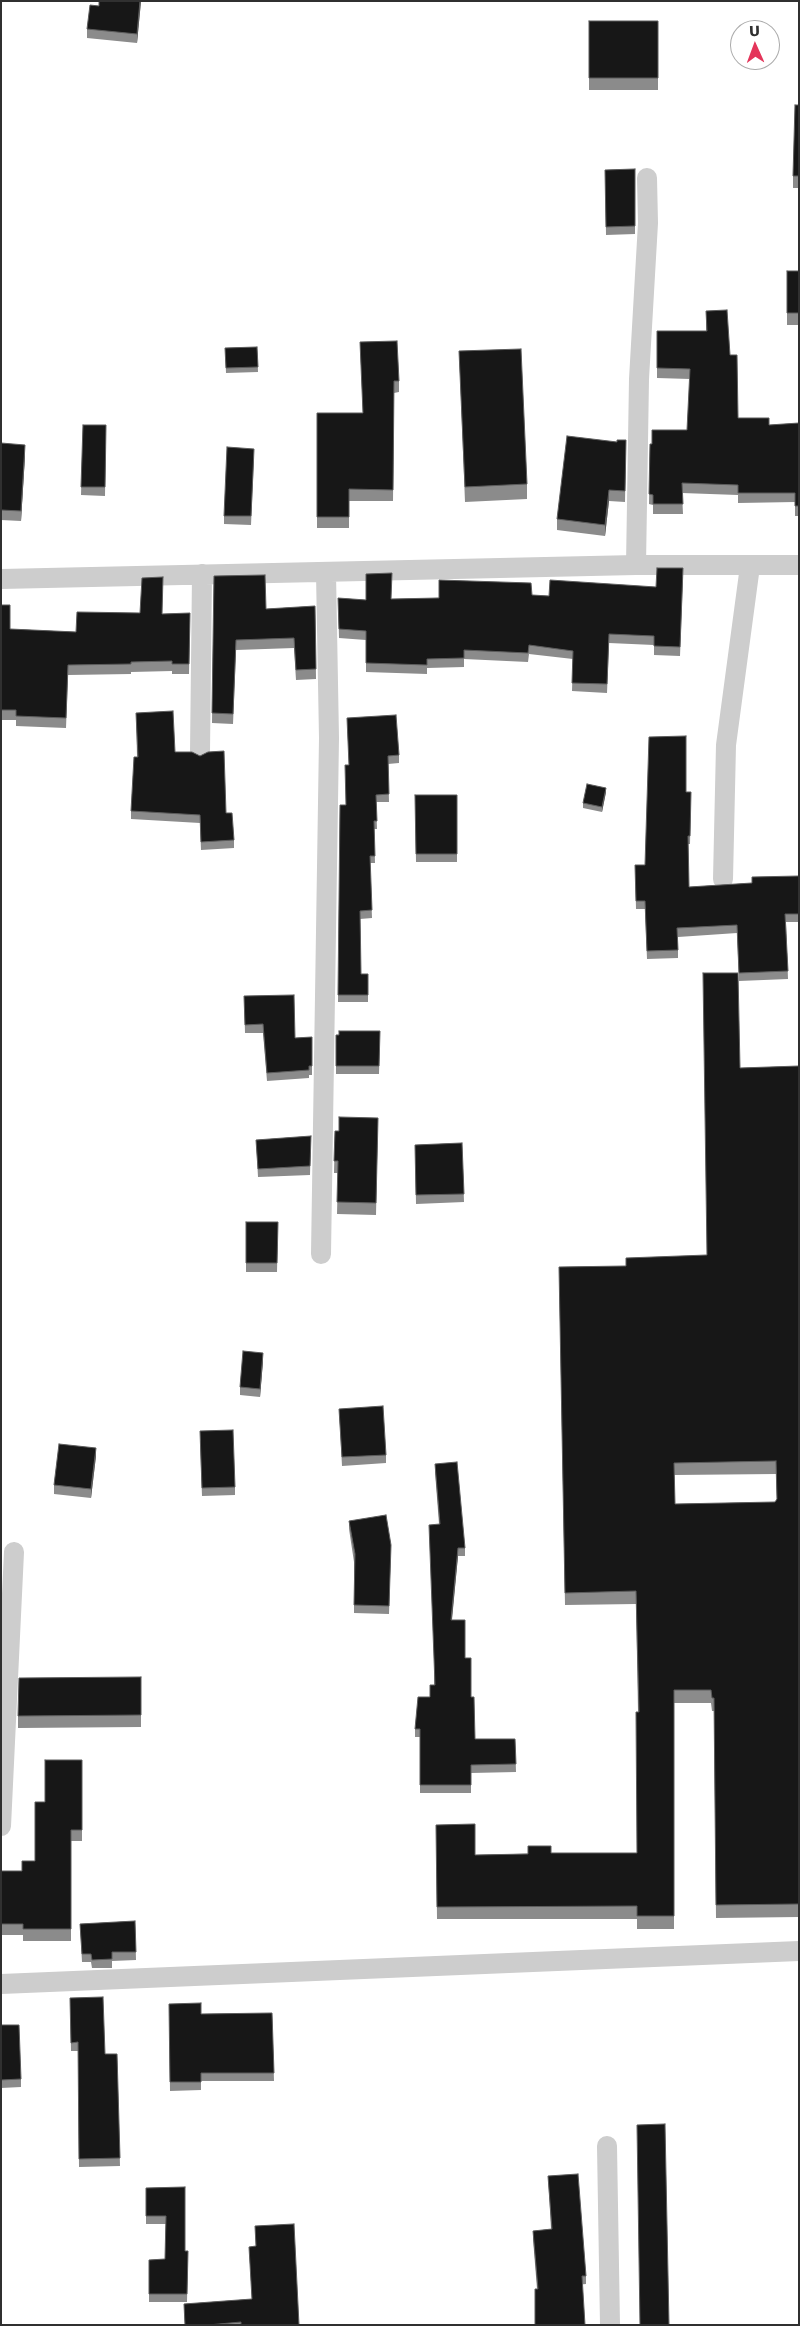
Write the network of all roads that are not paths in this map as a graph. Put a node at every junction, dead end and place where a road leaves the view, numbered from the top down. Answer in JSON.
{"nodes":[{"id":1,"x":647,"y":178,"type":"dead end"},
{"id":2,"x":636,"y":565,"type":"junction"},
{"id":3,"x":799,"y":565,"type":"edge"},
{"id":4,"x":750,"y":566,"type":"junction"},
{"id":5,"x":326,"y":573,"type":"junction"},
{"id":6,"x":202,"y":574,"type":"junction"},
{"id":7,"x":1,"y":579,"type":"edge"},
{"id":8,"x":200,"y":752,"type":"dead end"},
{"id":9,"x":723,"y":879,"type":"dead end"},
{"id":10,"x":321,"y":1254,"type":"dead end"},
{"id":11,"x":14,"y":1552,"type":"dead end"},
{"id":12,"x":1,"y":1826,"type":"edge"},
{"id":13,"x":799,"y":1951,"type":"edge"},
{"id":14,"x":1,"y":1984,"type":"edge"},
{"id":15,"x":607,"y":2146,"type":"dead end"},
{"id":16,"x":610,"y":2325,"type":"edge"}],
"edges":[{"from":1,"to":2,"type":"street"},
{"from":2,"to":4,"type":"street"},
{"from":2,"to":5,"type":"street"},
{"from":3,"to":4,"type":"street"},
{"from":4,"to":9,"type":"street"},
{"from":5,"to":6,"type":"street"},
{"from":5,"to":10,"type":"street"},
{"from":6,"to":7,"type":"street"},
{"from":6,"to":8,"type":"street"},
{"from":11,"to":12,"type":"street"},
{"from":13,"to":14,"type":"street"},
{"from":15,"to":16,"type":"street"}]}
